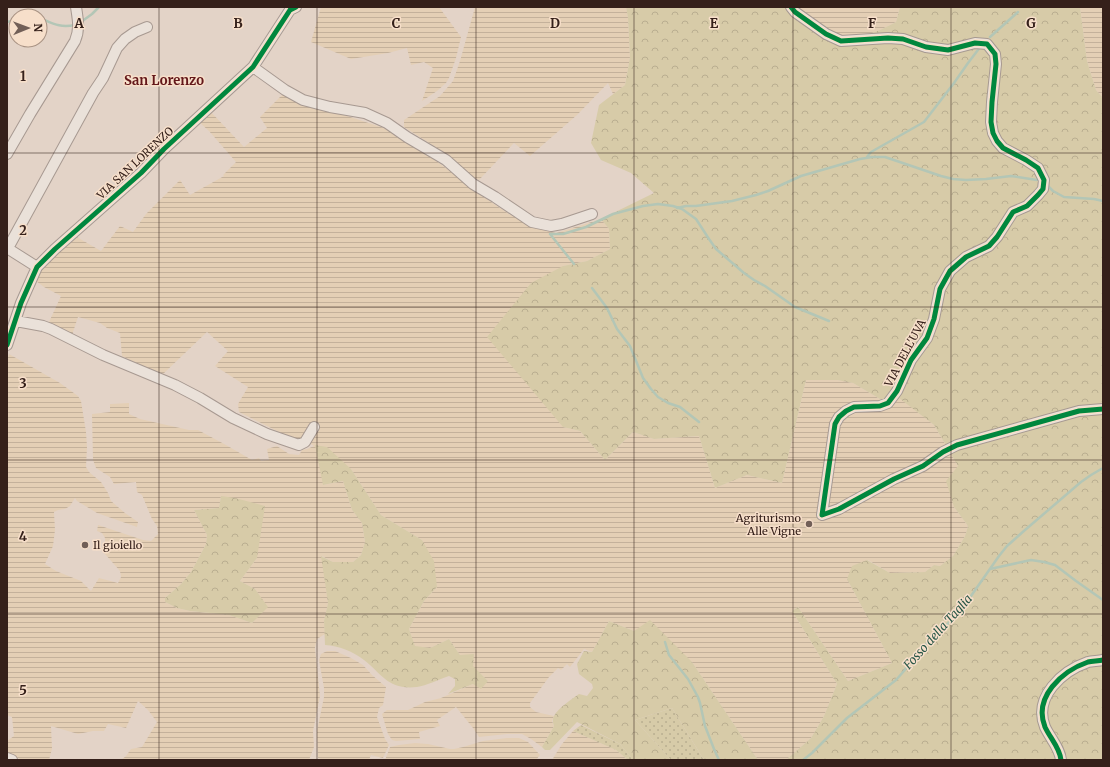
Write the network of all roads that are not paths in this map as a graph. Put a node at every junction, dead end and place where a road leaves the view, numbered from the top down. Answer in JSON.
{"nodes":[{"id":1,"x":76,"y":7,"type":"edge"},
{"id":2,"x":296,"y":7,"type":"edge"},
{"id":3,"x":791,"y":7,"type":"edge"},
{"id":4,"x":147,"y":27,"type":"dead end"},
{"id":5,"x":252,"y":67,"type":"junction"},
{"id":6,"x":7,"y":154,"type":"edge"},
{"id":7,"x":592,"y":214,"type":"dead end"},
{"id":8,"x":7,"y":248,"type":"edge"},
{"id":9,"x":37,"y":267,"type":"junction"},
{"id":10,"x":16,"y":320,"type":"junction"},
{"id":11,"x":7,"y":345,"type":"edge"},
{"id":12,"x":1103,"y":409,"type":"edge"},
{"id":13,"x":314,"y":427,"type":"dead end"},
{"id":14,"x":1103,"y":660,"type":"edge"},
{"id":15,"x":7,"y":758,"type":"edge"},
{"id":16,"x":12,"y":760,"type":"edge"},
{"id":17,"x":1061,"y":760,"type":"edge"}],
"edges":[{"from":1,"to":6,"type":"street"},
{"from":2,"to":5,"type":"street","name":"VIA SAN LORENZO"},
{"from":3,"to":12,"type":"street","name":"VIA DELL'UVA"},
{"from":4,"to":8,"type":"street"},
{"from":5,"to":7,"type":"street"},
{"from":5,"to":9,"type":"street","name":"VIA SAN LORENZO"},
{"from":8,"to":9,"type":"street"},
{"from":9,"to":10,"type":"street","name":"VIA SAN LORENZO"},
{"from":10,"to":11,"type":"street","name":"VIA SAN LORENZO"},
{"from":10,"to":13,"type":"street"},
{"from":14,"to":17,"type":"street"},
{"from":15,"to":16,"type":"street"}]}
